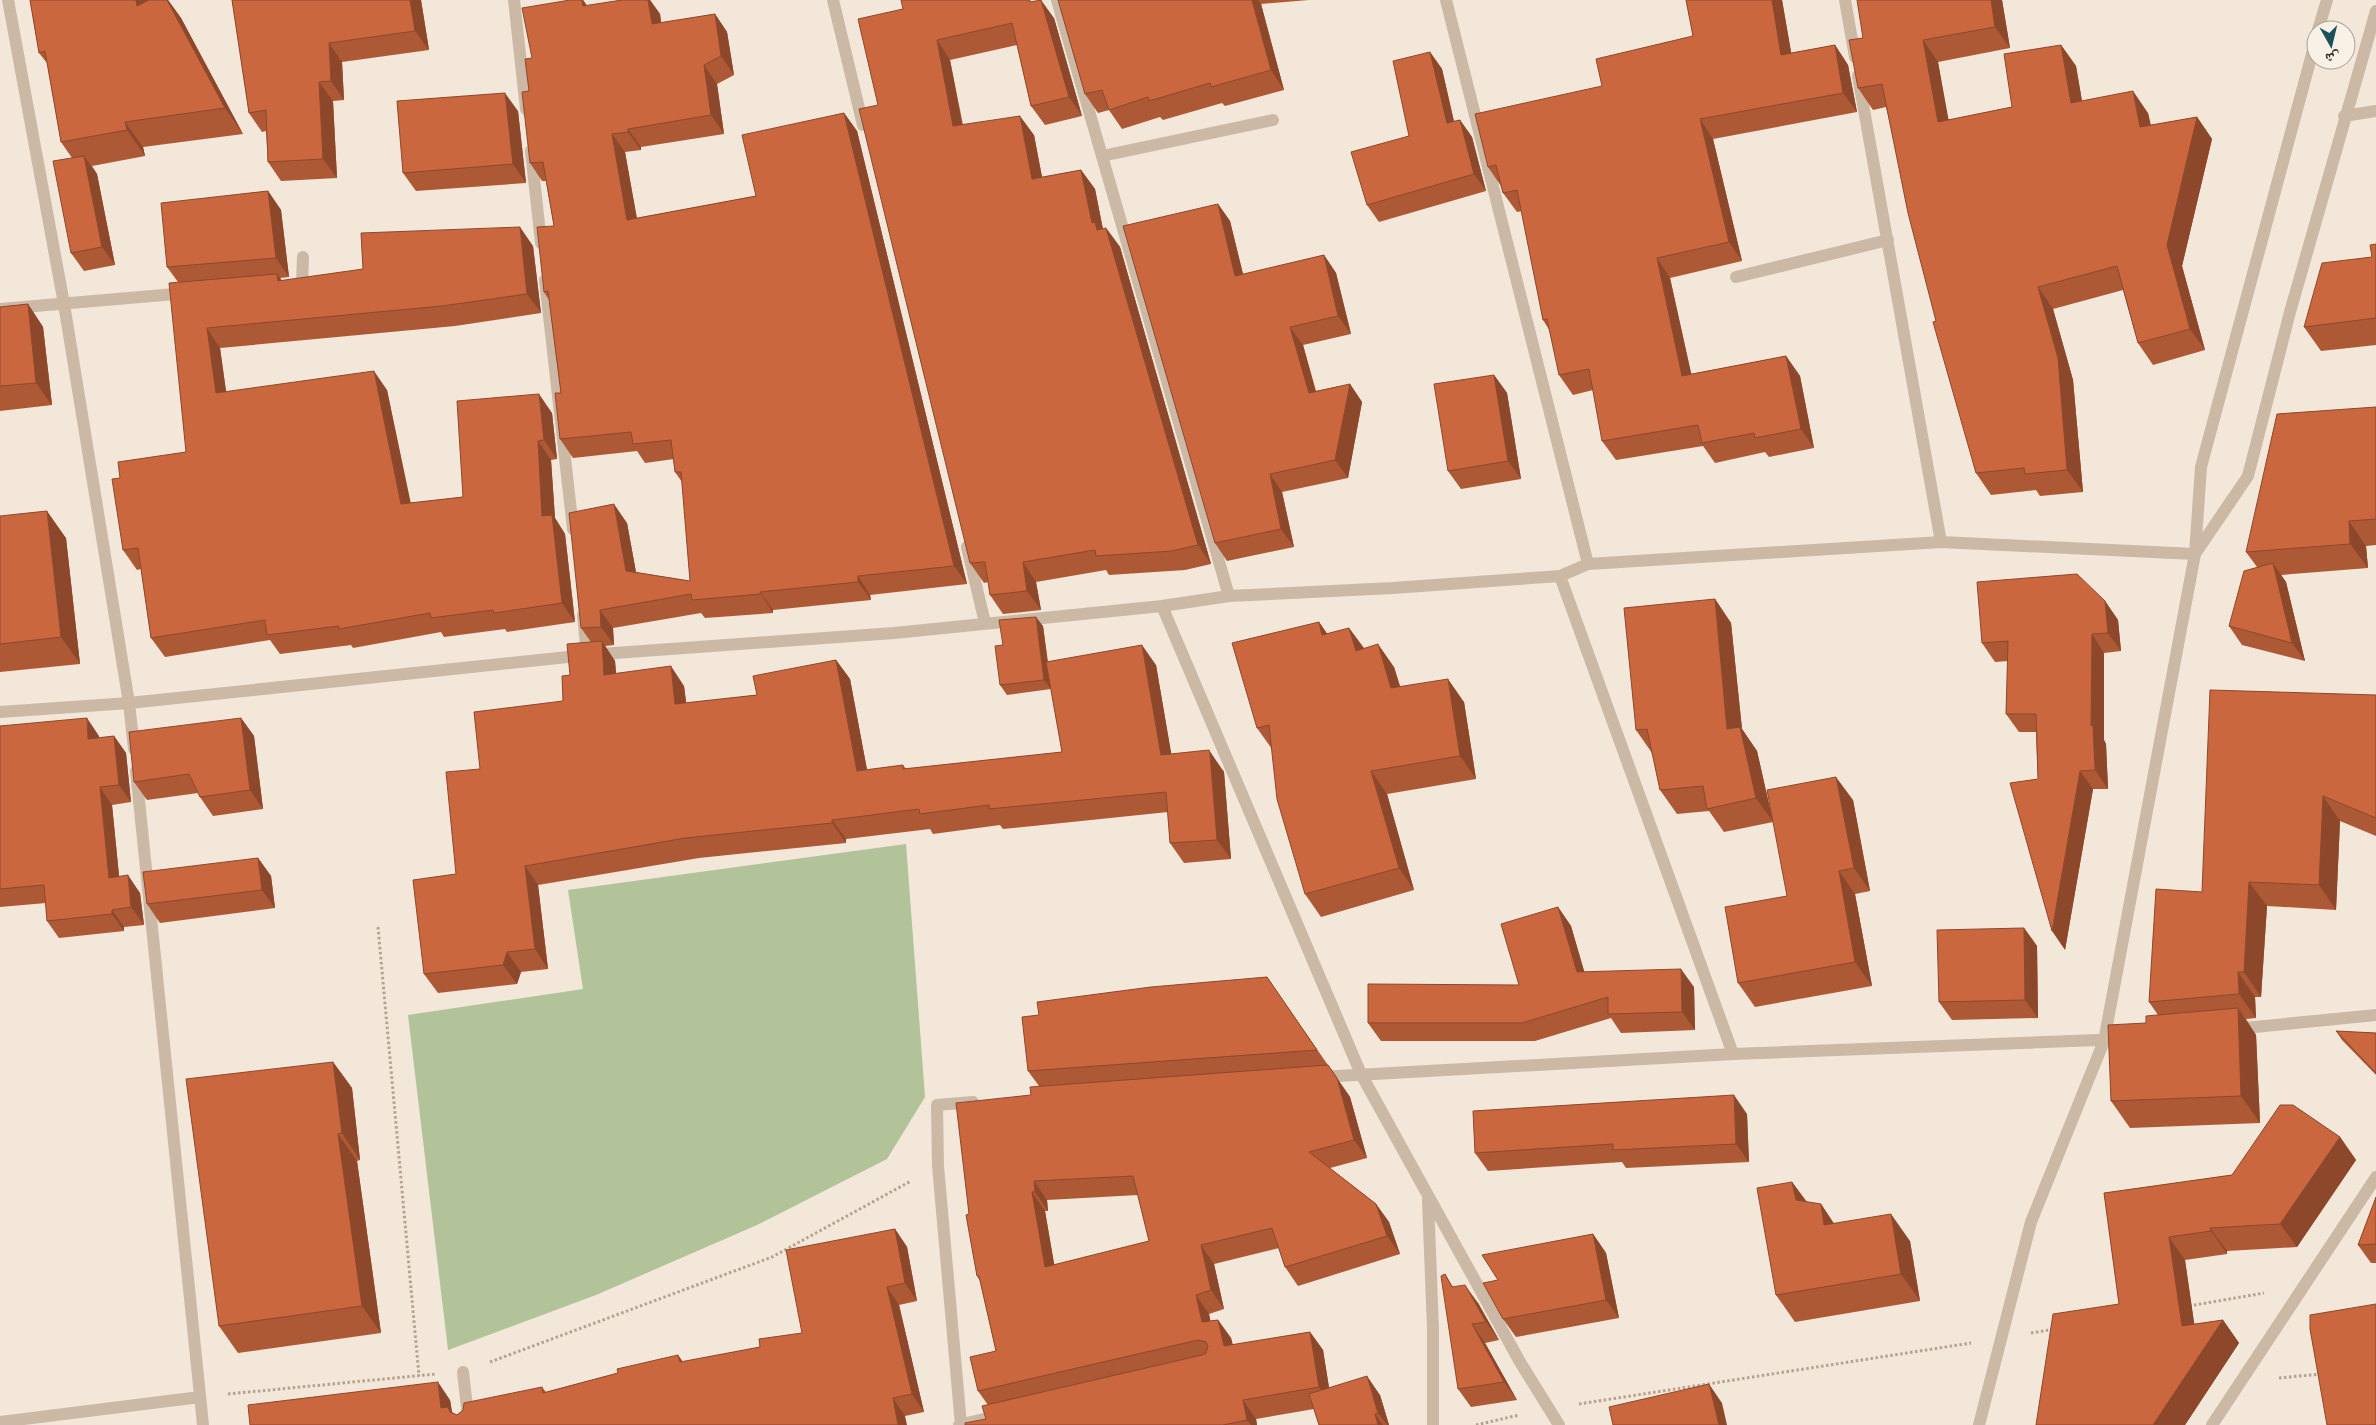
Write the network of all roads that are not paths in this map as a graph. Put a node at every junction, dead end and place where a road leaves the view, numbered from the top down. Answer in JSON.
{"nodes":[{"id":1,"x":8,"y":0,"type":"edge"},
{"id":2,"x":514,"y":0,"type":"edge"},
{"id":3,"x":833,"y":0,"type":"edge"},
{"id":4,"x":1058,"y":0,"type":"edge"},
{"id":5,"x":1446,"y":0,"type":"edge"},
{"id":6,"x":1845,"y":0,"type":"edge"},
{"id":7,"x":2327,"y":0,"type":"edge"},
{"id":8,"x":2376,"y":10,"type":"edge"},
{"id":9,"x":2321,"y":20,"type":"edge"},
{"id":10,"x":2308,"y":70,"type":"edge"},
{"id":11,"x":2376,"y":112,"type":"edge"},
{"id":12,"x":2344,"y":116,"type":"junction"},
{"id":13,"x":527,"y":119,"type":"edge"},
{"id":14,"x":1273,"y":120,"type":"dead end"},
{"id":15,"x":866,"y":134,"type":"edge"},
{"id":16,"x":529,"y":139,"type":"edge"},
{"id":17,"x":1102,"y":156,"type":"junction"},
{"id":18,"x":1888,"y":240,"type":"junction"},
{"id":19,"x":304,"y":256,"type":"dead end"},
{"id":20,"x":1736,"y":277,"type":"dead end"},
{"id":21,"x":282,"y":285,"type":"edge"},
{"id":22,"x":203,"y":292,"type":"edge"},
{"id":23,"x":64,"y":304,"type":"junction"},
{"id":24,"x":0,"y":309,"type":"edge"},
{"id":25,"x":964,"y":536,"type":"edge"},
{"id":26,"x":1941,"y":542,"type":"junction"},
{"id":27,"x":575,"y":546,"type":"edge"},
{"id":28,"x":2195,"y":554,"type":"junction"},
{"id":29,"x":1588,"y":564,"type":"junction"},
{"id":30,"x":1560,"y":576,"type":"junction"},
{"id":31,"x":1229,"y":596,"type":"junction"},
{"id":32,"x":582,"y":606,"type":"edge"},
{"id":33,"x":1162,"y":606,"type":"junction"},
{"id":34,"x":985,"y":623,"type":"junction"},
{"id":35,"x":587,"y":655,"type":"junction"},
{"id":36,"x":129,"y":703,"type":"junction"},
{"id":37,"x":0,"y":712,"type":"edge"},
{"id":38,"x":2376,"y":1015,"type":"edge"},
{"id":39,"x":2220,"y":1030,"type":"edge"},
{"id":40,"x":2133,"y":1038,"type":"edge"},
{"id":41,"x":2104,"y":1041,"type":"junction"},
{"id":42,"x":1733,"y":1054,"type":"junction"},
{"id":43,"x":1362,"y":1074,"type":"junction"},
{"id":44,"x":1302,"y":1079,"type":"edge"},
{"id":45,"x":986,"y":1101,"type":"edge"},
{"id":46,"x":2376,"y":1177,"type":"edge"},
{"id":47,"x":1428,"y":1197,"type":"junction"},
{"id":48,"x":463,"y":1372,"type":"road end"},
{"id":49,"x":200,"y":1397,"type":"junction"},
{"id":50,"x":1013,"y":1412,"type":"edge"},
{"id":51,"x":0,"y":1422,"type":"edge"},
{"id":52,"x":204,"y":1425,"type":"edge"},
{"id":53,"x":470,"y":1425,"type":"edge"},
{"id":54,"x":960,"y":1425,"type":"edge"},
{"id":55,"x":1433,"y":1425,"type":"edge"},
{"id":56,"x":1559,"y":1425,"type":"edge"},
{"id":57,"x":1979,"y":1425,"type":"edge"},
{"id":58,"x":2212,"y":1425,"type":"edge"}],
"edges":[{"from":1,"to":23,"type":"street"},
{"from":2,"to":13,"type":"street"},
{"from":3,"to":15,"type":"street"},
{"from":4,"to":17,"type":"street"},
{"from":5,"to":29,"type":"street"},
{"from":6,"to":18,"type":"street"},
{"from":7,"to":9,"type":"street"},
{"from":8,"to":12,"type":"street"},
{"from":10,"to":28,"type":"street"},
{"from":11,"to":12,"type":"street"},
{"from":12,"to":28,"type":"street"},
{"from":14,"to":17,"type":"street"},
{"from":16,"to":27,"type":"street"},
{"from":17,"to":31,"type":"street"},
{"from":18,"to":20,"type":"street"},
{"from":18,"to":26,"type":"street"},
{"from":19,"to":21,"type":"street"},
{"from":22,"to":23,"type":"street"},
{"from":23,"to":24,"type":"street"},
{"from":23,"to":36,"type":"street"},
{"from":25,"to":34,"type":"street"},
{"from":26,"to":28,"type":"street"},
{"from":26,"to":29,"type":"street"},
{"from":28,"to":41,"type":"street"},
{"from":29,"to":30,"type":"street"},
{"from":30,"to":31,"type":"street"},
{"from":30,"to":42,"type":"street"},
{"from":31,"to":33,"type":"street"},
{"from":32,"to":35,"type":"street"},
{"from":33,"to":34,"type":"street"},
{"from":33,"to":43,"type":"street"},
{"from":34,"to":35,"type":"street"},
{"from":35,"to":36,"type":"street"},
{"from":36,"to":37,"type":"street"},
{"from":36,"to":49,"type":"street"},
{"from":38,"to":39,"type":"street"},
{"from":40,"to":41,"type":"street"},
{"from":41,"to":42,"type":"street"},
{"from":41,"to":57,"type":"street"},
{"from":42,"to":43,"type":"street"},
{"from":43,"to":44,"type":"street"},
{"from":43,"to":47,"type":"street"},
{"from":45,"to":54,"type":"street"},
{"from":46,"to":58,"type":"street"},
{"from":47,"to":55,"type":"street"},
{"from":47,"to":56,"type":"street"},
{"from":48,"to":53,"type":"street"},
{"from":49,"to":51,"type":"street"},
{"from":49,"to":52,"type":"street"},
{"from":50,"to":54,"type":"street"}]}
